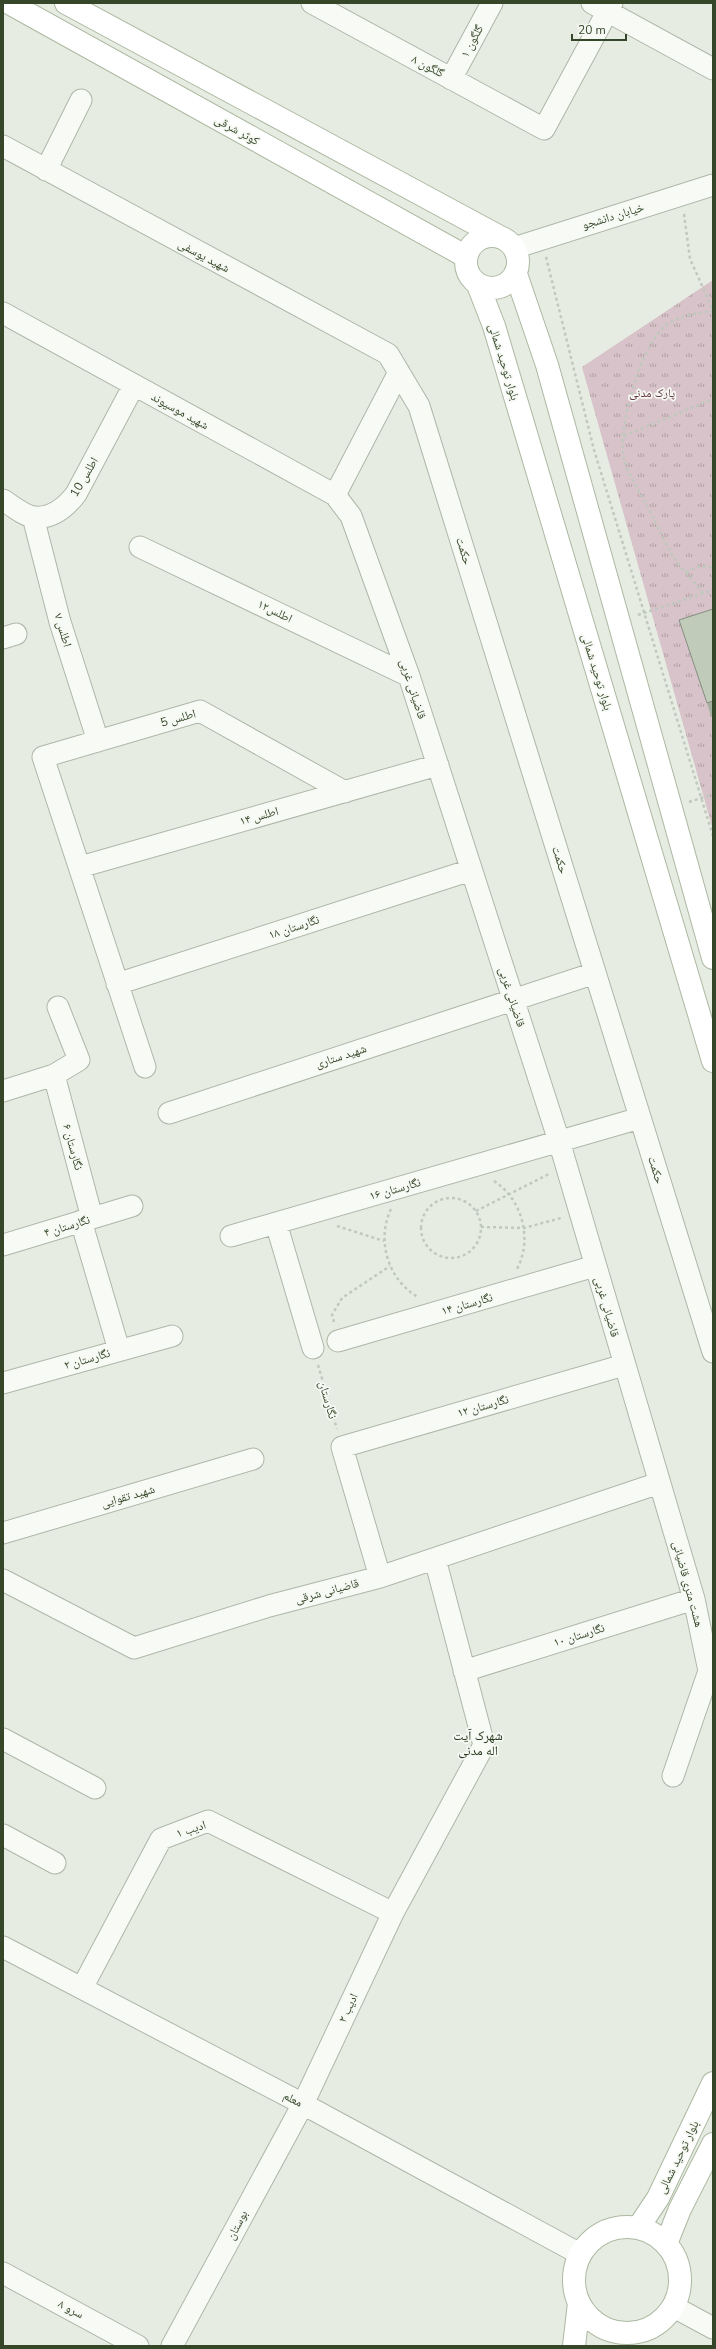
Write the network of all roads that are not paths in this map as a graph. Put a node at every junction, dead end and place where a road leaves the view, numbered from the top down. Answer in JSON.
{"nodes":[{"id":1,"x":9,"y":3,"type":"edge"},
{"id":2,"x":66,"y":3,"type":"edge"},
{"id":3,"x":312,"y":3,"type":"edge"},
{"id":4,"x":492,"y":3,"type":"edge"},
{"id":5,"x":604,"y":6,"type":"edge"},
{"id":6,"x":713,"y":69,"type":"edge"},
{"id":7,"x":451,"y":79,"type":"junction"},
{"id":8,"x":81,"y":100,"type":"dead end"},
{"id":9,"x":3,"y":146,"type":"edge"},
{"id":10,"x":46,"y":170,"type":"junction"},
{"id":11,"x":713,"y":185,"type":"edge"},
{"id":12,"x":507,"y":243,"type":"junction"},
{"id":13,"x":466,"y":256,"type":"junction"},
{"id":14,"x":516,"y":274,"type":"junction"},
{"id":15,"x":478,"y":285,"type":"junction"},
{"id":16,"x":3,"y":313,"type":"edge"},
{"id":17,"x":399,"y":372,"type":"junction"},
{"id":18,"x":134,"y":385,"type":"junction"},
{"id":19,"x":335,"y":495,"type":"junction"},
{"id":20,"x":3,"y":500,"type":"edge"},
{"id":21,"x":351,"y":516,"type":"joint"},
{"id":22,"x":33,"y":517,"type":"junction"},
{"id":23,"x":140,"y":547,"type":"dead end"},
{"id":24,"x":409,"y":676,"type":"junction"},
{"id":25,"x":98,"y":741,"type":"junction"},
{"id":26,"x":438,"y":765,"type":"junction"},
{"id":27,"x":345,"y":792,"type":"junction"},
{"id":28,"x":80,"y":867,"type":"junction"},
{"id":29,"x":471,"y":870,"type":"junction"},
{"id":30,"x":713,"y":958,"type":"edge"},
{"id":31,"x":595,"y":973,"type":"junction"},
{"id":32,"x":117,"y":984,"type":"junction"},
{"id":33,"x":513,"y":1000,"type":"junction"},
{"id":34,"x":58,"y":1007,"type":"dead end"},
{"id":35,"x":713,"y":1061,"type":"edge"},
{"id":36,"x":145,"y":1067,"type":"dead end"},
{"id":37,"x":54,"y":1075,"type":"junction"},
{"id":38,"x":3,"y":1091,"type":"edge"},
{"id":39,"x":169,"y":1113,"type":"dead end"},
{"id":40,"x":640,"y":1118,"type":"junction"},
{"id":41,"x":559,"y":1141,"type":"junction"},
{"id":42,"x":132,"y":1206,"type":"dead end"},
{"id":43,"x":87,"y":1220,"type":"junction"},
{"id":44,"x":276,"y":1223,"type":"junction"},
{"id":45,"x":231,"y":1236,"type":"dead end"},
{"id":46,"x":3,"y":1245,"type":"edge"},
{"id":47,"x":595,"y":1266,"type":"junction"},
{"id":48,"x":172,"y":1336,"type":"dead end"},
{"id":49,"x":338,"y":1341,"type":"road end"},
{"id":50,"x":313,"y":1348,"type":"road end"},
{"id":51,"x":119,"y":1350,"type":"junction"},
{"id":52,"x":713,"y":1352,"type":"edge"},
{"id":53,"x":624,"y":1365,"type":"junction"},
{"id":54,"x":3,"y":1383,"type":"edge"},
{"id":55,"x":253,"y":1459,"type":"dead end"},
{"id":56,"x":658,"y":1483,"type":"junction"},
{"id":57,"x":3,"y":1533,"type":"edge"},
{"id":58,"x":435,"y":1559,"type":"junction"},
{"id":59,"x":380,"y":1577,"type":"junction"},
{"id":60,"x":3,"y":1580,"type":"edge"},
{"id":61,"x":694,"y":1599,"type":"junction"},
{"id":62,"x":464,"y":1671,"type":"junction"},
{"id":63,"x":3,"y":1739,"type":"edge"},
{"id":64,"x":673,"y":1776,"type":"dead end"},
{"id":65,"x":95,"y":1788,"type":"dead end"},
{"id":66,"x":3,"y":1835,"type":"edge"},
{"id":67,"x":55,"y":1863,"type":"dead end"},
{"id":68,"x":393,"y":1913,"type":"junction"},
{"id":69,"x":3,"y":1947,"type":"edge"},
{"id":70,"x":82,"y":1988,"type":"junction"},
{"id":71,"x":713,"y":2083,"type":"edge"},
{"id":72,"x":303,"y":2104,"type":"junction"},
{"id":73,"x":713,"y":2144,"type":"edge"},
{"id":74,"x":638,"y":2228,"type":"junction"},
{"id":75,"x":666,"y":2244,"type":"junction"},
{"id":76,"x":580,"y":2254,"type":"junction"},
{"id":77,"x":3,"y":2273,"type":"edge"},
{"id":78,"x":579,"y":2303,"type":"junction"},
{"id":79,"x":674,"y":2307,"type":"junction"},
{"id":80,"x":713,"y":2328,"type":"edge"},
{"id":81,"x":626,"y":2340,"type":"edge"},
{"id":82,"x":138,"y":2346,"type":"edge"},
{"id":83,"x":172,"y":2346,"type":"edge"},
{"id":84,"x":574,"y":2346,"type":"edge"}],
"edges":[{"from":1,"to":13,"type":"main road","name":"کوثر شرقی"},
{"from":2,"to":12,"type":"main road"},
{"from":3,"to":7,"type":"street","name":"گلگون ۸"},
{"from":4,"to":7,"type":"street","name":"گلگون ۱"},
{"from":5,"to":6,"type":"street"},
{"from":5,"to":7,"type":"street","name":"گلگون ۸"},
{"from":8,"to":10,"type":"street"},
{"from":9,"to":10,"type":"street","name":"شهید یوسفی"},
{"from":10,"to":17,"type":"street","name":"شهید یوسفی"},
{"from":11,"to":12,"type":"street","name":"خیابان دانشجو"},
{"from":12,"to":13,"type":"main road"},
{"from":12,"to":14,"type":"main road"},
{"from":13,"to":15,"type":"main road"},
{"from":14,"to":15,"type":"main road"},
{"from":14,"to":30,"type":"main road"},
{"from":15,"to":35,"type":"main road","name":"بلوار توحید شمالی"},
{"from":16,"to":18,"type":"street","name":"شهید موسیوند"},
{"from":17,"to":19,"type":"street"},
{"from":17,"to":31,"type":"street","name":"حکمت"},
{"from":18,"to":19,"type":"street","name":"شهید موسیوند"},
{"from":18,"to":22,"type":"street","name":"اطلس 10"},
{"from":19,"to":21,"type":"street","name":"شهید موسیوند"},
{"from":20,"to":22,"type":"street"},
{"from":21,"to":24,"type":"street","name":"قاضیانی غربی"},
{"from":22,"to":25,"type":"street","name":"اطلس ۷"},
{"from":23,"to":24,"type":"street","name":"اطلس۱۲"},
{"from":24,"to":26,"type":"street","name":"قاضیانی غربی"},
{"from":25,"to":27,"type":"street","name":"اطلس 5"},
{"from":25,"to":28,"type":"street","name":"اطلس 5"},
{"from":26,"to":27,"type":"street","name":"اطلس ۱۴"},
{"from":26,"to":29,"type":"street","name":"قاضیانی غربی"},
{"from":27,"to":28,"type":"street","name":"اطلس ۱۴"},
{"from":28,"to":32,"type":"street"},
{"from":29,"to":32,"type":"street","name":"نگارستان ۱۸"},
{"from":29,"to":33,"type":"street","name":"قاضیانی غربی"},
{"from":31,"to":33,"type":"street","name":"شهید ستاری"},
{"from":31,"to":40,"type":"street","name":"حکمت"},
{"from":32,"to":36,"type":"street"},
{"from":33,"to":39,"type":"street","name":"شهید ستاری"},
{"from":33,"to":41,"type":"street","name":"قاضیانی غربی"},
{"from":34,"to":37,"type":"street"},
{"from":37,"to":38,"type":"street"},
{"from":37,"to":43,"type":"street","name":"نگارستان ۶"},
{"from":40,"to":41,"type":"street","name":"نگارستان ۱۶"},
{"from":40,"to":52,"type":"street","name":"حکمت"},
{"from":41,"to":44,"type":"street","name":"نگارستان ۱۶"},
{"from":41,"to":47,"type":"street","name":"قاضیانی غربی"},
{"from":42,"to":43,"type":"street","name":"نگارستان ۴"},
{"from":43,"to":46,"type":"street","name":"نگارستان ۴"},
{"from":43,"to":51,"type":"street","name":"نگارستان ۶"},
{"from":44,"to":45,"type":"street","name":"نگارستان ۱۶"},
{"from":44,"to":50,"type":"street"},
{"from":47,"to":49,"type":"street","name":"نگارستان ۱۴"},
{"from":47,"to":53,"type":"street","name":"قاضیانی غربی"},
{"from":48,"to":51,"type":"street","name":"نگارستان ۲"},
{"from":51,"to":54,"type":"street","name":"نگارستان ۲"},
{"from":53,"to":56,"type":"street","name":"قاضیانی غربی"},
{"from":53,"to":59,"type":"street","name":"نگارستان ۱۲"},
{"from":55,"to":57,"type":"street","name":"شهید تقوایی"},
{"from":56,"to":58,"type":"street","name":"قاضیانی شرقی"},
{"from":56,"to":61,"type":"street","name":"هشت متری قاضیانی"},
{"from":58,"to":59,"type":"street","name":"قاضیانی شرقی"},
{"from":58,"to":62,"type":"street","name":"ادیب ۲"},
{"from":59,"to":60,"type":"street","name":"قاضیانی شرقی"},
{"from":61,"to":62,"type":"street","name":"نگارستان ۱۰"},
{"from":61,"to":64,"type":"street","name":"هشت متری قاضیانی"},
{"from":62,"to":68,"type":"street","name":"ادیب ۲"},
{"from":63,"to":65,"type":"street"},
{"from":66,"to":67,"type":"street"},
{"from":68,"to":70,"type":"street","name":"ادیب ۱"},
{"from":68,"to":72,"type":"street","name":"ادیب ۲"},
{"from":69,"to":70,"type":"street","name":"معلم"},
{"from":70,"to":72,"type":"street","name":"معلم"},
{"from":71,"to":74,"type":"main road","name":"بلوار توحید شمالی"},
{"from":72,"to":76,"type":"street","name":"معلم"},
{"from":72,"to":83,"type":"street","name":"بوستان"},
{"from":73,"to":75,"type":"main road","name":"بلوار توحید شمالی"},
{"from":74,"to":75,"type":"main road"},
{"from":74,"to":76,"type":"main road"},
{"from":75,"to":79,"type":"main road"},
{"from":76,"to":78,"type":"main road"},
{"from":77,"to":82,"type":"street","name":"سرو ۸"},
{"from":78,"to":81,"type":"main road"},
{"from":78,"to":84,"type":"main road"},
{"from":79,"to":80,"type":"street"},
{"from":79,"to":81,"type":"main road"}]}
